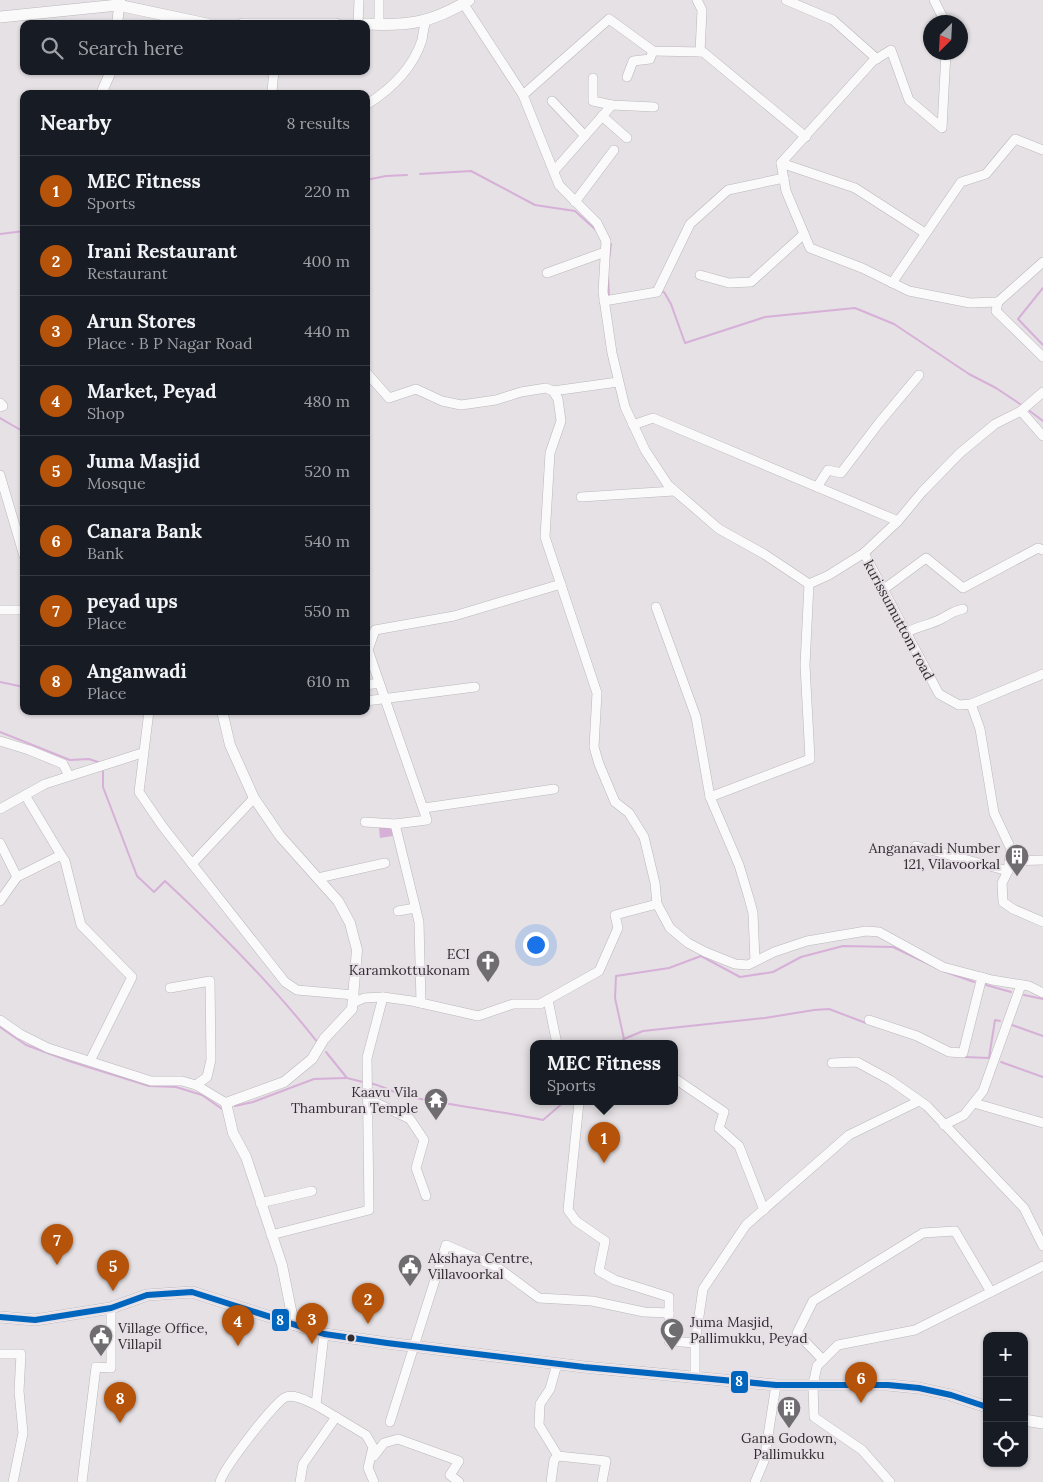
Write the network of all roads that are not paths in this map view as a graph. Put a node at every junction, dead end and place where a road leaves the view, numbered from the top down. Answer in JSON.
{"nodes":[{"id":1,"x":359,"y":0,"type":"edge"},
{"id":2,"x":379,"y":0,"type":"edge"},
{"id":3,"x":697,"y":0,"type":"edge"},
{"id":4,"x":786,"y":0,"type":"edge"},
{"id":5,"x":934,"y":0,"type":"edge"},
{"id":6,"x":119,"y":2,"type":"edge"},
{"id":7,"x":461,"y":3,"type":"edge"},
{"id":8,"x":941,"y":15,"type":"edge"},
{"id":9,"x":0,"y":17,"type":"edge"},
{"id":10,"x":117,"y":20,"type":"edge"},
{"id":11,"x":191,"y":20,"type":"edge"},
{"id":12,"x":358,"y":20,"type":"edge"},
{"id":13,"x":426,"y":20,"type":"junction"},
{"id":14,"x":370,"y":24,"type":"edge"},
{"id":15,"x":379,"y":25,"type":"junction"},
{"id":16,"x":653,"y":51,"type":"junction"},
{"id":17,"x":700,"y":52,"type":"junction"},
{"id":18,"x":877,"y":59,"type":"junction"},
{"id":19,"x":946,"y":60,"type":"edge"},
{"id":20,"x":108,"y":75,"type":"edge"},
{"id":21,"x":274,"y":75,"type":"edge"},
{"id":22,"x":627,"y":77,"type":"dead end"},
{"id":23,"x":593,"y":78,"type":"dead end"},
{"id":24,"x":103,"y":90,"type":"edge"},
{"id":25,"x":272,"y":90,"type":"edge"},
{"id":26,"x":523,"y":95,"type":"junction"},
{"id":27,"x":552,"y":101,"type":"dead end"},
{"id":28,"x":370,"y":102,"type":"edge"},
{"id":29,"x":612,"y":105,"type":"junction"},
{"id":30,"x":654,"y":107,"type":"dead end"},
{"id":31,"x":602,"y":116,"type":"junction"},
{"id":32,"x":585,"y":136,"type":"junction"},
{"id":33,"x":806,"y":137,"type":"junction"},
{"id":34,"x":627,"y":138,"type":"dead end"},
{"id":35,"x":614,"y":150,"type":"dead end"},
{"id":36,"x":1043,"y":150,"type":"edge"},
{"id":37,"x":781,"y":163,"type":"junction"},
{"id":38,"x":554,"y":171,"type":"junction"},
{"id":39,"x":784,"y":178,"type":"junction"},
{"id":40,"x":575,"y":202,"type":"junction"},
{"id":41,"x":926,"y":233,"type":"junction"},
{"id":42,"x":804,"y":234,"type":"junction"},
{"id":43,"x":605,"y":252,"type":"junction"},
{"id":44,"x":1043,"y":262,"type":"edge"},
{"id":45,"x":547,"y":273,"type":"dead end"},
{"id":46,"x":700,"y":275,"type":"dead end"},
{"id":47,"x":892,"y":283,"type":"junction"},
{"id":48,"x":604,"y":301,"type":"junction"},
{"id":49,"x":998,"y":302,"type":"junction"},
{"id":50,"x":1043,"y":357,"type":"edge"},
{"id":51,"x":920,"y":375,"type":"dead end"},
{"id":52,"x":370,"y":377,"type":"edge"},
{"id":53,"x":618,"y":382,"type":"junction"},
{"id":54,"x":553,"y":391,"type":"junction"},
{"id":55,"x":1043,"y":392,"type":"edge"},
{"id":56,"x":0,"y":403,"type":"edge"},
{"id":57,"x":0,"y":407,"type":"edge"},
{"id":58,"x":1024,"y":409,"type":"junction"},
{"id":59,"x":633,"y":424,"type":"junction"},
{"id":60,"x":1043,"y":436,"type":"edge"},
{"id":61,"x":0,"y":476,"type":"edge"},
{"id":62,"x":817,"y":487,"type":"junction"},
{"id":63,"x":674,"y":491,"type":"junction"},
{"id":64,"x":581,"y":498,"type":"dead end"},
{"id":65,"x":898,"y":521,"type":"junction"},
{"id":66,"x":20,"y":543,"type":"edge"},
{"id":67,"x":1043,"y":550,"type":"edge"},
{"id":68,"x":864,"y":553,"type":"junction"},
{"id":69,"x":561,"y":584,"type":"junction"},
{"id":70,"x":809,"y":584,"type":"junction"},
{"id":71,"x":884,"y":589,"type":"junction"},
{"id":72,"x":656,"y":606,"type":"dead end"},
{"id":73,"x":963,"y":609,"type":"dead end"},
{"id":74,"x":0,"y":610,"type":"edge"},
{"id":75,"x":20,"y":610,"type":"edge"},
{"id":76,"x":370,"y":632,"type":"edge"},
{"id":77,"x":906,"y":633,"type":"junction"},
{"id":78,"x":370,"y":660,"type":"edge"},
{"id":79,"x":1043,"y":674,"type":"edge"},
{"id":80,"x":380,"y":683,"type":"junction"},
{"id":81,"x":370,"y":684,"type":"edge"},
{"id":82,"x":474,"y":687,"type":"dead end"},
{"id":83,"x":385,"y":700,"type":"junction"},
{"id":84,"x":370,"y":701,"type":"edge"},
{"id":85,"x":971,"y":704,"type":"junction"},
{"id":86,"x":150,"y":715,"type":"edge"},
{"id":87,"x":223,"y":715,"type":"edge"},
{"id":88,"x":0,"y":741,"type":"edge"},
{"id":89,"x":142,"y":753,"type":"junction"},
{"id":90,"x":69,"y":776,"type":"junction"},
{"id":91,"x":554,"y":789,"type":"dead end"},
{"id":92,"x":25,"y":795,"type":"junction"},
{"id":93,"x":710,"y":797,"type":"junction"},
{"id":94,"x":254,"y":798,"type":"junction"},
{"id":95,"x":424,"y":808,"type":"junction"},
{"id":96,"x":0,"y":809,"type":"edge"},
{"id":97,"x":365,"y":822,"type":"dead end"},
{"id":98,"x":395,"y":824,"type":"junction"},
{"id":99,"x":0,"y":843,"type":"edge"},
{"id":100,"x":916,"y":846,"type":"dead end"},
{"id":101,"x":61,"y":855,"type":"junction"},
{"id":102,"x":1043,"y":860,"type":"edge"},
{"id":103,"x":1009,"y":861,"type":"junction"},
{"id":104,"x":385,"y":863,"type":"dead end"},
{"id":105,"x":192,"y":864,"type":"junction"},
{"id":106,"x":1008,"y":872,"type":"junction"},
{"id":107,"x":16,"y":877,"type":"junction"},
{"id":108,"x":318,"y":878,"type":"junction"},
{"id":109,"x":0,"y":901,"type":"edge"},
{"id":110,"x":657,"y":904,"type":"junction"},
{"id":111,"x":415,"y":908,"type":"junction"},
{"id":112,"x":398,"y":911,"type":"dead end"},
{"id":113,"x":1043,"y":922,"type":"edge"},
{"id":114,"x":755,"y":962,"type":"junction"},
{"id":115,"x":982,"y":977,"type":"junction"},
{"id":116,"x":1021,"y":985,"type":"junction"},
{"id":117,"x":170,"y":988,"type":"dead end"},
{"id":118,"x":1043,"y":993,"type":"edge"},
{"id":119,"x":383,"y":998,"type":"junction"},
{"id":120,"x":354,"y":999,"type":"junction"},
{"id":121,"x":548,"y":1000,"type":"junction"},
{"id":122,"x":421,"y":1003,"type":"junction"},
{"id":123,"x":0,"y":1020,"type":"edge"},
{"id":124,"x":869,"y":1020,"type":"dead end"},
{"id":125,"x":556,"y":1040,"type":"edge"},
{"id":126,"x":90,"y":1061,"type":"junction"},
{"id":127,"x":832,"y":1063,"type":"dead end"},
{"id":128,"x":678,"y":1081,"type":"edge"},
{"id":129,"x":196,"y":1085,"type":"junction"},
{"id":130,"x":368,"y":1099,"type":"junction"},
{"id":131,"x":919,"y":1101,"type":"junction"},
{"id":132,"x":226,"y":1102,"type":"junction"},
{"id":133,"x":974,"y":1103,"type":"junction"},
{"id":134,"x":578,"y":1105,"type":"edge"},
{"id":135,"x":1043,"y":1123,"type":"edge"},
{"id":136,"x":944,"y":1125,"type":"junction"},
{"id":137,"x":312,"y":1191,"type":"dead end"},
{"id":138,"x":426,"y":1196,"type":"dead end"},
{"id":139,"x":260,"y":1203,"type":"junction"},
{"id":140,"x":764,"y":1210,"type":"junction"},
{"id":141,"x":272,"y":1235,"type":"junction"},
{"id":142,"x":1043,"y":1246,"type":"edge"},
{"id":143,"x":1043,"y":1266,"type":"edge"},
{"id":144,"x":992,"y":1292,"type":"junction"},
{"id":145,"x":111,"y":1308,"type":"junction"},
{"id":146,"x":669,"y":1313,"type":"junction"},
{"id":147,"x":0,"y":1318,"type":"edge"},
{"id":148,"x":294,"y":1325,"type":"junction"},
{"id":149,"x":324,"y":1334,"type":"junction"},
{"id":150,"x":696,"y":1343,"type":"junction"},
{"id":151,"x":412,"y":1346,"type":"junction"},
{"id":152,"x":0,"y":1354,"type":"edge"},
{"id":153,"x":823,"y":1360,"type":"junction"},
{"id":154,"x":557,"y":1364,"type":"junction"},
{"id":155,"x":695,"y":1378,"type":"junction"},
{"id":156,"x":776,"y":1385,"type":"junction"},
{"id":157,"x":814,"y":1390,"type":"junction"},
{"id":158,"x":316,"y":1405,"type":"junction"},
{"id":159,"x":983,"y":1406,"type":"edge"},
{"id":160,"x":336,"y":1417,"type":"junction"},
{"id":161,"x":1028,"y":1421,"type":"edge"},
{"id":162,"x":390,"y":1422,"type":"dead end"},
{"id":163,"x":1043,"y":1423,"type":"edge"},
{"id":164,"x":558,"y":1456,"type":"junction"},
{"id":165,"x":368,"y":1468,"type":"junction"},
{"id":166,"x":82,"y":1481,"type":"edge"},
{"id":167,"x":13,"y":1482,"type":"edge"},
{"id":168,"x":220,"y":1482,"type":"edge"},
{"id":169,"x":300,"y":1482,"type":"edge"},
{"id":170,"x":374,"y":1482,"type":"edge"},
{"id":171,"x":459,"y":1482,"type":"edge"},
{"id":172,"x":551,"y":1482,"type":"edge"},
{"id":173,"x":602,"y":1482,"type":"edge"},
{"id":174,"x":755,"y":1482,"type":"edge"},
{"id":175,"x":890,"y":1482,"type":"edge"}],
"edges":[{"from":1,"to":12,"type":"street"},
{"from":2,"to":15,"type":"street"},
{"from":3,"to":17,"type":"street"},
{"from":4,"to":18,"type":"street"},
{"from":5,"to":8,"type":"street"},
{"from":6,"to":9,"type":"main road"},
{"from":6,"to":10,"type":"street"},
{"from":6,"to":11,"type":"main road"},
{"from":7,"to":13,"type":"main road"},
{"from":7,"to":26,"type":"street"},
{"from":13,"to":15,"type":"main road"},
{"from":13,"to":28,"type":"street"},
{"from":14,"to":15,"type":"main road"},
{"from":16,"to":17,"type":"street"},
{"from":16,"to":22,"type":"street"},
{"from":16,"to":26,"type":"street"},
{"from":17,"to":33,"type":"street"},
{"from":18,"to":19,"type":"street"},
{"from":18,"to":33,"type":"street"},
{"from":20,"to":24,"type":"street"},
{"from":21,"to":25,"type":"street"},
{"from":23,"to":29,"type":"street"},
{"from":26,"to":38,"type":"street"},
{"from":27,"to":32,"type":"street"},
{"from":29,"to":30,"type":"street"},
{"from":29,"to":31,"type":"street"},
{"from":31,"to":32,"type":"street"},
{"from":31,"to":34,"type":"street"},
{"from":32,"to":38,"type":"street"},
{"from":33,"to":37,"type":"street"},
{"from":35,"to":40,"type":"street"},
{"from":36,"to":41,"type":"street"},
{"from":37,"to":39,"type":"street"},
{"from":37,"to":41,"type":"street"},
{"from":38,"to":40,"type":"street"},
{"from":39,"to":42,"type":"street"},
{"from":39,"to":48,"type":"street"},
{"from":40,"to":43,"type":"street"},
{"from":41,"to":47,"type":"street"},
{"from":42,"to":46,"type":"street"},
{"from":42,"to":47,"type":"street"},
{"from":43,"to":45,"type":"street"},
{"from":43,"to":48,"type":"street"},
{"from":44,"to":49,"type":"street"},
{"from":47,"to":49,"type":"street"},
{"from":48,"to":53,"type":"street"},
{"from":49,"to":50,"type":"street"},
{"from":51,"to":62,"type":"street"},
{"from":52,"to":54,"type":"street"},
{"from":53,"to":54,"type":"street"},
{"from":53,"to":59,"type":"street"},
{"from":54,"to":69,"type":"street"},
{"from":55,"to":58,"type":"street"},
{"from":56,"to":57,"type":"street"},
{"from":58,"to":60,"type":"street"},
{"from":58,"to":65,"type":"street"},
{"from":59,"to":62,"type":"street"},
{"from":59,"to":63,"type":"street"},
{"from":61,"to":66,"type":"street"},
{"from":62,"to":65,"type":"street"},
{"from":63,"to":64,"type":"street"},
{"from":63,"to":70,"type":"street"},
{"from":65,"to":68,"type":"street"},
{"from":67,"to":71,"type":"street"},
{"from":68,"to":70,"type":"street","name":"kurissumuttom road"},
{"from":68,"to":71,"type":"street","name":"kurissumuttom road"},
{"from":69,"to":76,"type":"street"},
{"from":69,"to":110,"type":"street"},
{"from":70,"to":93,"type":"street"},
{"from":71,"to":77,"type":"street","name":"kurissumuttom road"},
{"from":72,"to":93,"type":"street"},
{"from":73,"to":77,"type":"street"},
{"from":74,"to":75,"type":"street"},
{"from":77,"to":85,"type":"street","name":"kurissumuttom road"},
{"from":78,"to":80,"type":"street"},
{"from":79,"to":85,"type":"street"},
{"from":80,"to":81,"type":"street"},
{"from":80,"to":83,"type":"street"},
{"from":82,"to":83,"type":"street"},
{"from":83,"to":84,"type":"street"},
{"from":83,"to":95,"type":"street"},
{"from":85,"to":103,"type":"street"},
{"from":86,"to":89,"type":"street"},
{"from":87,"to":94,"type":"street"},
{"from":88,"to":90,"type":"street"},
{"from":89,"to":90,"type":"street"},
{"from":89,"to":105,"type":"street"},
{"from":90,"to":92,"type":"street"},
{"from":91,"to":95,"type":"street"},
{"from":92,"to":96,"type":"street"},
{"from":92,"to":101,"type":"street"},
{"from":93,"to":114,"type":"street"},
{"from":94,"to":105,"type":"street"},
{"from":94,"to":108,"type":"street"},
{"from":95,"to":98,"type":"street"},
{"from":97,"to":98,"type":"street"},
{"from":98,"to":111,"type":"street"},
{"from":99,"to":107,"type":"street"},
{"from":100,"to":106,"type":"street"},
{"from":101,"to":107,"type":"street"},
{"from":101,"to":126,"type":"street"},
{"from":102,"to":103,"type":"street"},
{"from":103,"to":106,"type":"street"},
{"from":104,"to":108,"type":"street"},
{"from":105,"to":120,"type":"street"},
{"from":106,"to":113,"type":"street"},
{"from":107,"to":109,"type":"street"},
{"from":108,"to":120,"type":"street"},
{"from":110,"to":114,"type":"street"},
{"from":110,"to":121,"type":"street"},
{"from":111,"to":112,"type":"street"},
{"from":111,"to":122,"type":"street"},
{"from":114,"to":115,"type":"street"},
{"from":115,"to":116,"type":"street"},
{"from":115,"to":124,"type":"street"},
{"from":116,"to":118,"type":"street"},
{"from":116,"to":133,"type":"street"},
{"from":117,"to":129,"type":"street"},
{"from":119,"to":120,"type":"street"},
{"from":119,"to":122,"type":"street"},
{"from":119,"to":130,"type":"street"},
{"from":120,"to":132,"type":"street"},
{"from":121,"to":122,"type":"street"},
{"from":121,"to":125,"type":"street"},
{"from":123,"to":126,"type":"street"},
{"from":126,"to":129,"type":"street"},
{"from":127,"to":131,"type":"street"},
{"from":128,"to":140,"type":"street"},
{"from":129,"to":132,"type":"street"},
{"from":130,"to":138,"type":"street"},
{"from":130,"to":141,"type":"street"},
{"from":131,"to":136,"type":"street"},
{"from":131,"to":140,"type":"street"},
{"from":132,"to":139,"type":"street"},
{"from":133,"to":135,"type":"street"},
{"from":133,"to":136,"type":"street"},
{"from":134,"to":146,"type":"street"},
{"from":136,"to":142,"type":"street"},
{"from":137,"to":139,"type":"street"},
{"from":139,"to":141,"type":"street"},
{"from":140,"to":150,"type":"street"},
{"from":141,"to":148,"type":"street"},
{"from":143,"to":144,"type":"street"},
{"from":144,"to":153,"type":"street"},
{"from":144,"to":153,"type":"street"},
{"from":145,"to":147,"type":"main road"},
{"from":145,"to":148,"type":"main road"},
{"from":145,"to":166,"type":"street"},
{"from":146,"to":150,"type":"street"},
{"from":146,"to":151,"type":"street"},
{"from":148,"to":149,"type":"main road"},
{"from":149,"to":151,"type":"main road"},
{"from":149,"to":158,"type":"street"},
{"from":150,"to":155,"type":"street"},
{"from":151,"to":154,"type":"main road"},
{"from":151,"to":162,"type":"street"},
{"from":152,"to":167,"type":"street"},
{"from":153,"to":157,"type":"street"},
{"from":154,"to":155,"type":"main road"},
{"from":154,"to":164,"type":"street"},
{"from":155,"to":156,"type":"main road"},
{"from":156,"to":157,"type":"main road"},
{"from":156,"to":174,"type":"street"},
{"from":157,"to":159,"type":"main road"},
{"from":157,"to":175,"type":"street"},
{"from":158,"to":160,"type":"street"},
{"from":158,"to":168,"type":"street"},
{"from":160,"to":165,"type":"street"},
{"from":160,"to":169,"type":"street"},
{"from":161,"to":163,"type":"main road"},
{"from":164,"to":172,"type":"street"},
{"from":164,"to":173,"type":"street"},
{"from":165,"to":170,"type":"street"},
{"from":165,"to":171,"type":"street"}]}
